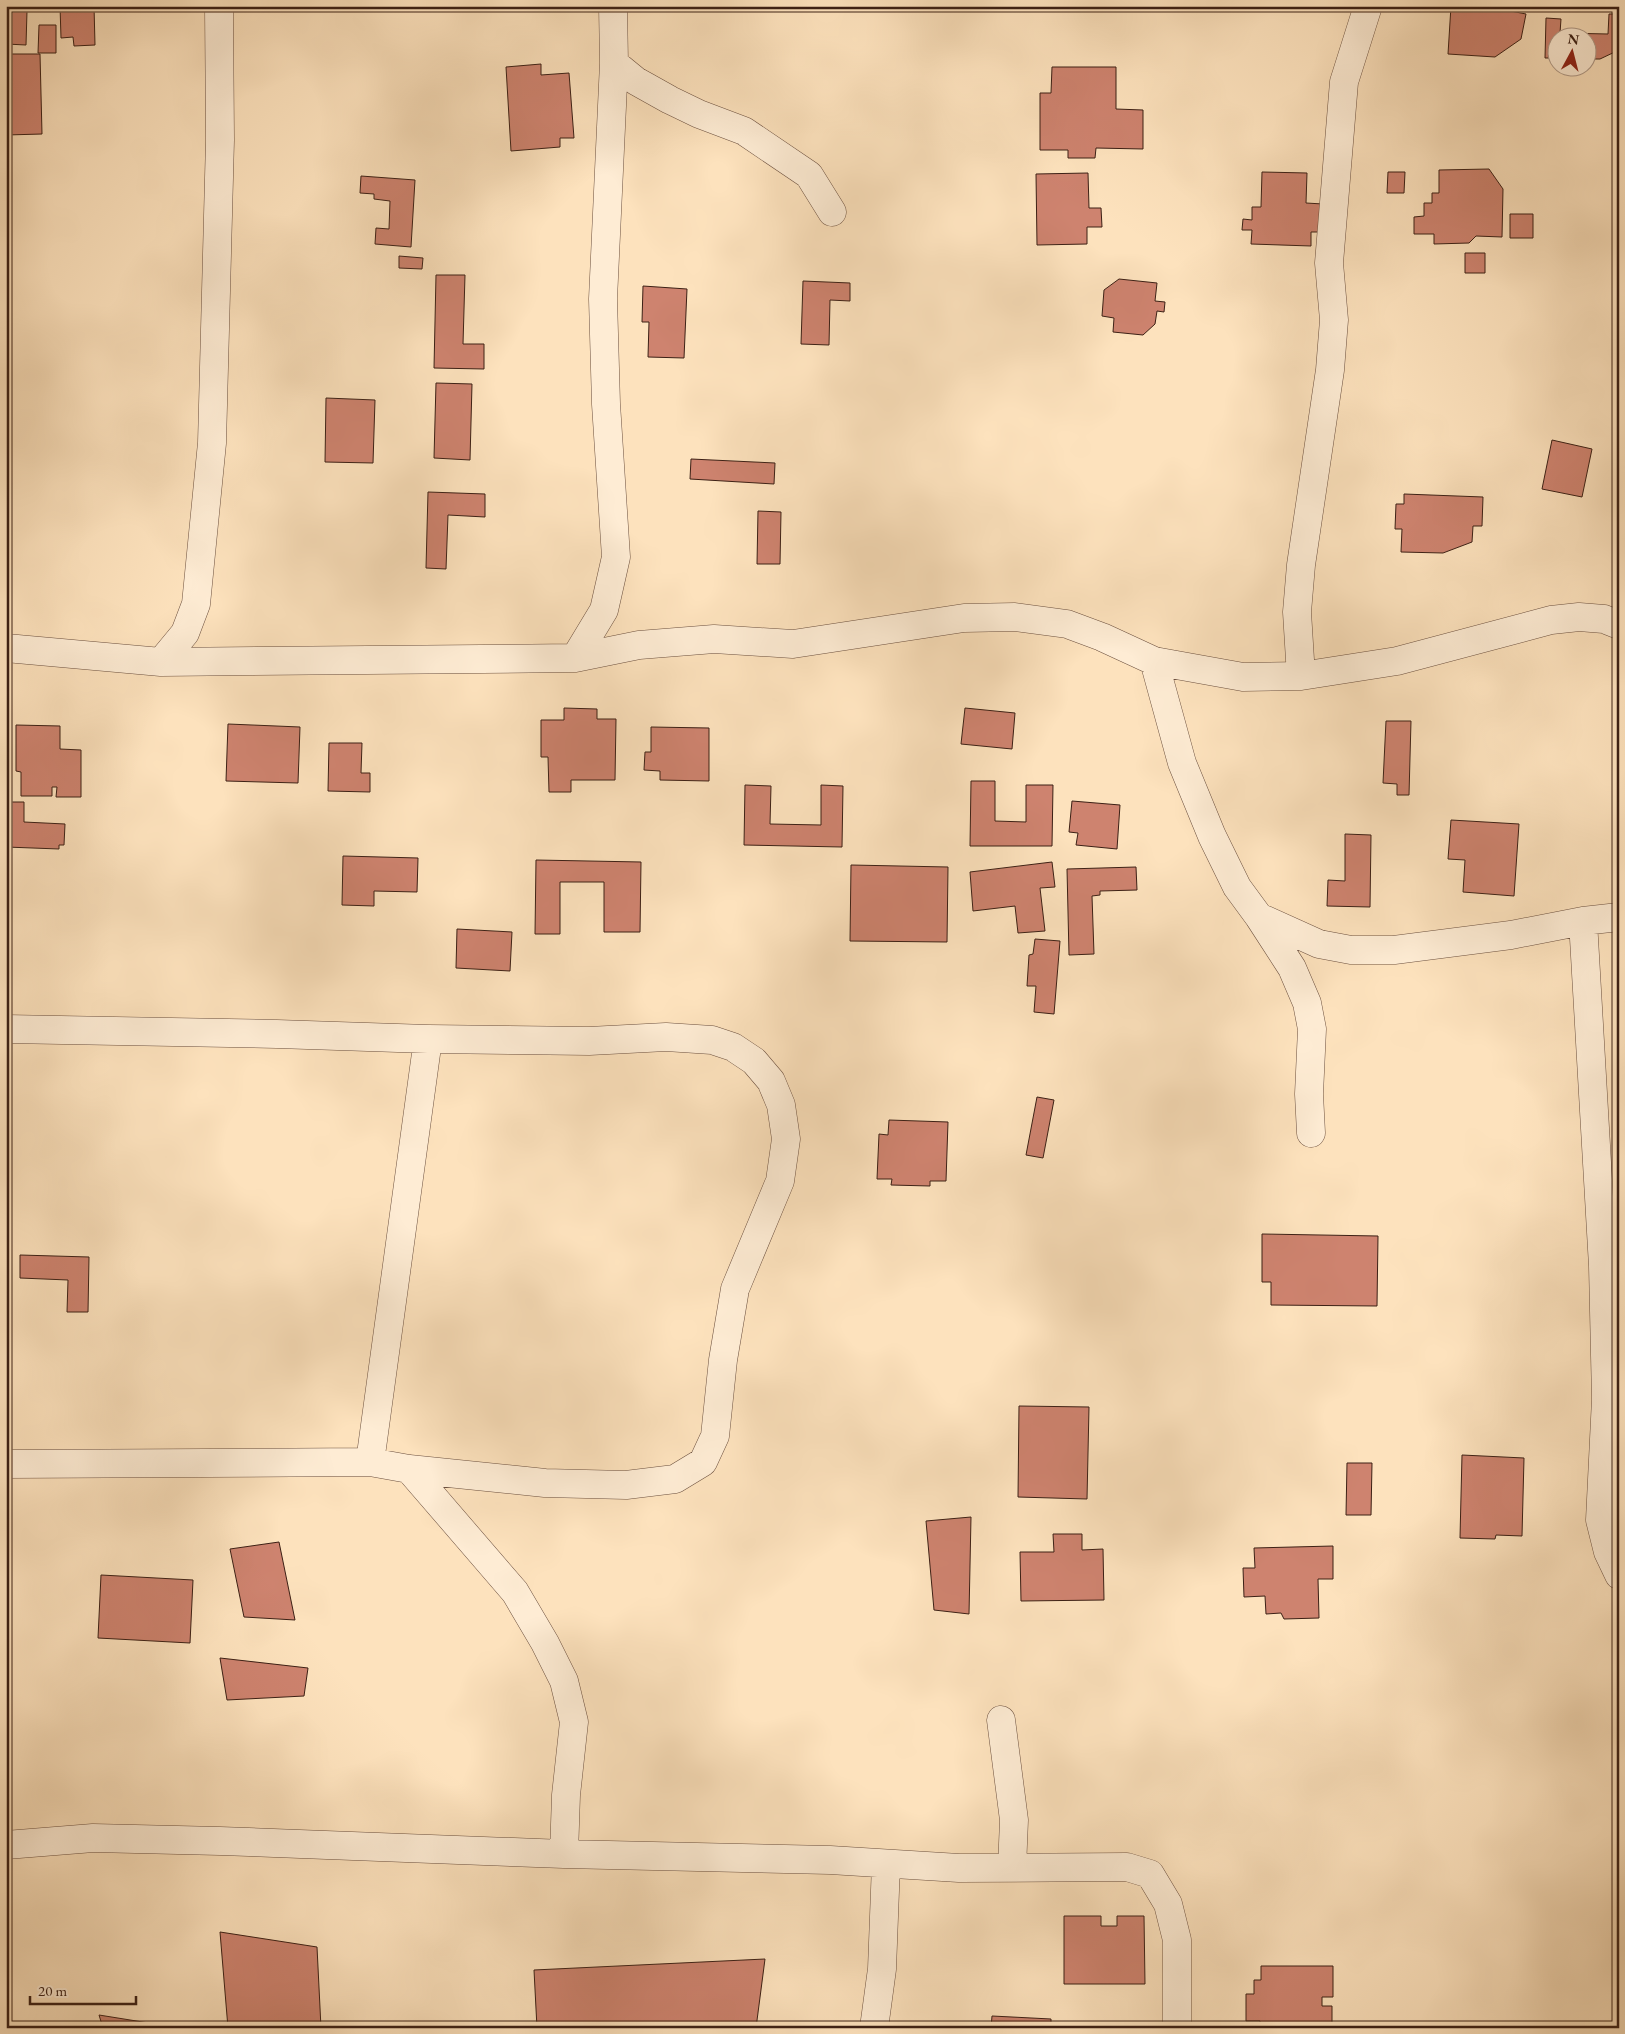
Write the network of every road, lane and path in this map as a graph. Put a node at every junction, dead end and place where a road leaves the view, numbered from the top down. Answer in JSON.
{"nodes":[{"id":1,"x":219,"y":6,"type":"edge"},
{"id":2,"x":613,"y":6,"type":"edge"},
{"id":3,"x":1368,"y":6,"type":"edge"},
{"id":4,"x":614,"y":63,"type":"junction"},
{"id":5,"x":832,"y":212,"type":"dead end"},
{"id":6,"x":1619,"y":625,"type":"edge"},
{"id":7,"x":6,"y":648,"type":"edge"},
{"id":8,"x":575,"y":658,"type":"junction"},
{"id":9,"x":1154,"y":661,"type":"junction"},
{"id":10,"x":161,"y":662,"type":"junction"},
{"id":11,"x":1301,"y":676,"type":"junction"},
{"id":12,"x":1259,"y":917,"type":"junction"},
{"id":13,"x":1619,"y":917,"type":"edge"},
{"id":14,"x":1583,"y":921,"type":"junction"},
{"id":15,"x":6,"y":1029,"type":"edge"},
{"id":16,"x":428,"y":1039,"type":"junction"},
{"id":17,"x":1311,"y":1133,"type":"dead end"},
{"id":18,"x":370,"y":1462,"type":"junction"},
{"id":19,"x":6,"y":1464,"type":"edge"},
{"id":20,"x":409,"y":1469,"type":"junction"},
{"id":21,"x":1619,"y":1575,"type":"edge"},
{"id":22,"x":1001,"y":1720,"type":"dead end"},
{"id":23,"x":6,"y":1844,"type":"edge"},
{"id":24,"x":564,"y":1854,"type":"junction"},
{"id":25,"x":886,"y":1864,"type":"junction"},
{"id":26,"x":1012,"y":1868,"type":"junction"},
{"id":27,"x":874,"y":2028,"type":"edge"},
{"id":28,"x":1177,"y":2028,"type":"edge"}],
"edges":[{"from":1,"to":10,"type":"street"},
{"from":2,"to":4,"type":"street"},
{"from":3,"to":11,"type":"street"},
{"from":4,"to":5,"type":"street"},
{"from":4,"to":8,"type":"street"},
{"from":6,"to":11,"type":"street"},
{"from":7,"to":10,"type":"street"},
{"from":8,"to":9,"type":"street"},
{"from":8,"to":10,"type":"street"},
{"from":9,"to":11,"type":"street"},
{"from":9,"to":12,"type":"street"},
{"from":12,"to":14,"type":"street"},
{"from":12,"to":17,"type":"street"},
{"from":13,"to":14,"type":"street"},
{"from":14,"to":21,"type":"street"},
{"from":15,"to":16,"type":"street"},
{"from":16,"to":18,"type":"street"},
{"from":16,"to":20,"type":"street"},
{"from":18,"to":19,"type":"street"},
{"from":18,"to":20,"type":"street"},
{"from":20,"to":24,"type":"street"},
{"from":22,"to":26,"type":"street"},
{"from":23,"to":24,"type":"street"},
{"from":24,"to":25,"type":"street"},
{"from":25,"to":26,"type":"street"},
{"from":25,"to":27,"type":"street"},
{"from":26,"to":28,"type":"street"}]}
